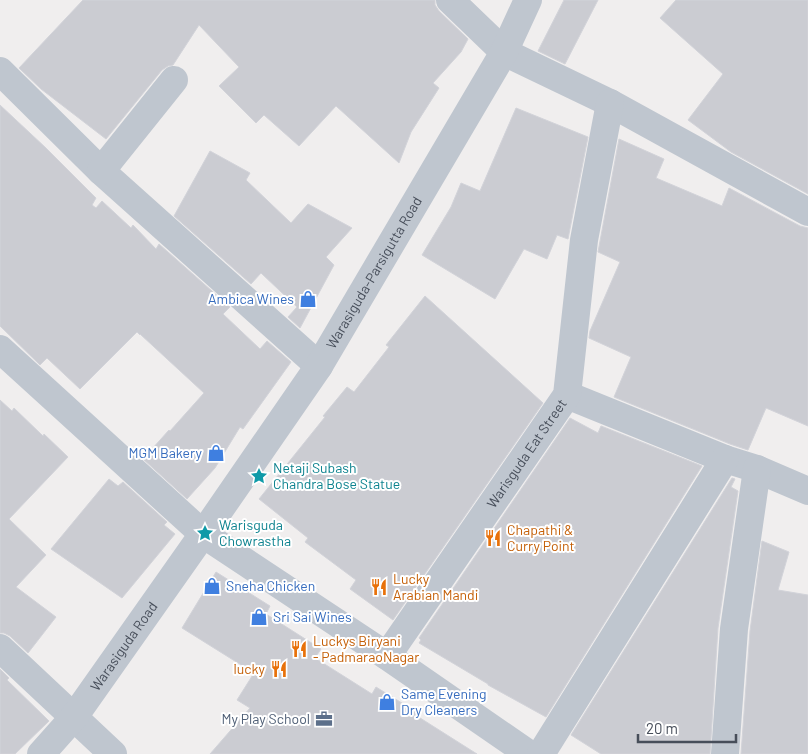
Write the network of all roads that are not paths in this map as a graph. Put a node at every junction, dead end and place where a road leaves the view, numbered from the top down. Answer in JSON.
{"nodes":[{"id":1,"x":450,"y":0,"type":"edge"},
{"id":2,"x":528,"y":0,"type":"edge"},
{"id":3,"x":504,"y":52,"type":"junction"},
{"id":4,"x":0,"y":71,"type":"edge"},
{"id":5,"x":174,"y":80,"type":"dead end"},
{"id":6,"x":610,"y":103,"type":"junction"},
{"id":7,"x":101,"y":171,"type":"junction"},
{"id":8,"x":808,"y":212,"type":"edge"},
{"id":9,"x":0,"y":349,"type":"edge"},
{"id":10,"x":319,"y":366,"type":"junction"},
{"id":11,"x":567,"y":395,"type":"junction"},
{"id":12,"x":725,"y":459,"type":"junction"},
{"id":13,"x":757,"y":468,"type":"junction"},
{"id":14,"x":808,"y":491,"type":"edge"},
{"id":15,"x":203,"y":534,"type":"junction"},
{"id":16,"x":0,"y":648,"type":"edge"},
{"id":17,"x":387,"y":656,"type":"junction"},
{"id":18,"x":74,"y":717,"type":"junction"},
{"id":19,"x":41,"y":754,"type":"edge"},
{"id":20,"x":113,"y":754,"type":"edge"},
{"id":21,"x":530,"y":754,"type":"edge"},
{"id":22,"x":541,"y":754,"type":"edge"},
{"id":23,"x":725,"y":754,"type":"edge"}],
"edges":[{"from":1,"to":3,"type":"street"},
{"from":2,"to":3,"type":"street","name":"Warasiguda-Parsigutta Road"},
{"from":3,"to":6,"type":"street"},
{"from":3,"to":10,"type":"street","name":"Warasiguda-Parsigutta Road"},
{"from":4,"to":7,"type":"street"},
{"from":5,"to":7,"type":"street"},
{"from":6,"to":8,"type":"street"},
{"from":6,"to":11,"type":"street","name":"Warisguda Eat Street"},
{"from":7,"to":10,"type":"street"},
{"from":9,"to":15,"type":"street"},
{"from":10,"to":15,"type":"street","name":"Warasiguda-Parsigutta Road"},
{"from":11,"to":12,"type":"street"},
{"from":11,"to":17,"type":"street","name":"Warisguda Eat Street"},
{"from":12,"to":13,"type":"street"},
{"from":12,"to":22,"type":"street"},
{"from":13,"to":14,"type":"street"},
{"from":13,"to":23,"type":"street"},
{"from":15,"to":17,"type":"street"},
{"from":15,"to":18,"type":"street","name":"Warasiguda Road"},
{"from":16,"to":18,"type":"street"},
{"from":17,"to":21,"type":"street"},
{"from":18,"to":19,"type":"street","name":"Warasiguda Road"},
{"from":18,"to":20,"type":"street"}]}
